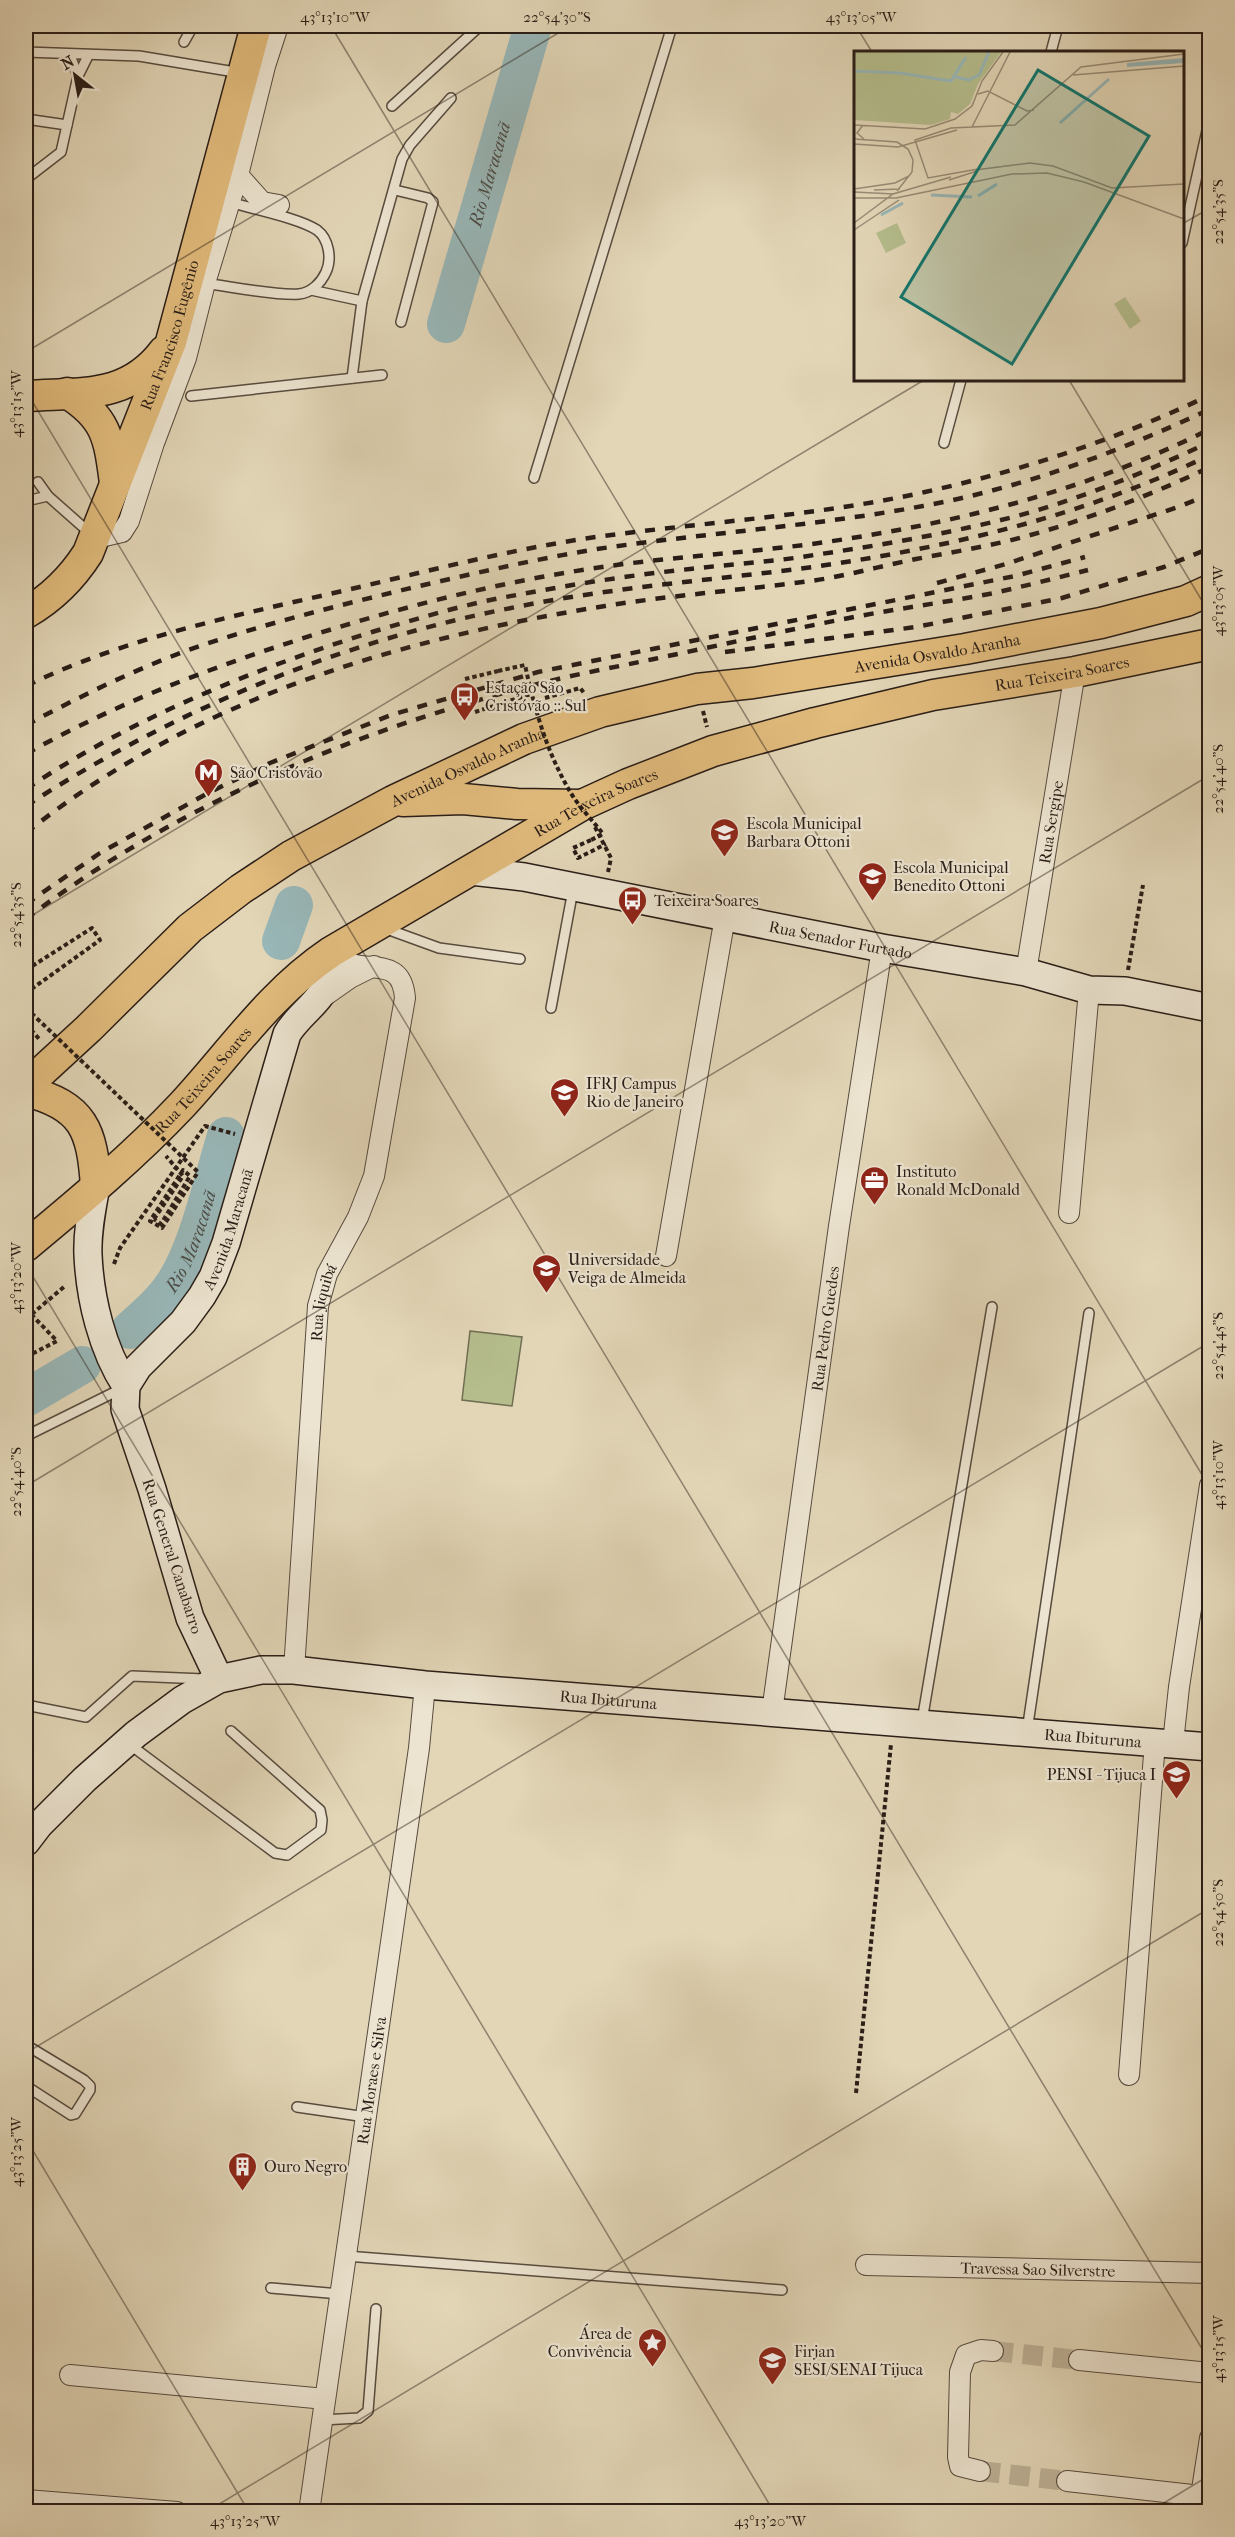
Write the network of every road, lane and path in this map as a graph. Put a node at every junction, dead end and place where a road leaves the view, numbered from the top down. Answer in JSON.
{"nodes":[{"id":1,"x":193,"y":26,"type":"edge"},
{"id":2,"x":256,"y":26,"type":"edge"},
{"id":3,"x":278,"y":26,"type":"edge"},
{"id":4,"x":480,"y":26,"type":"edge"},
{"id":5,"x":672,"y":26,"type":"edge"},
{"id":6,"x":1058,"y":26,"type":"edge"},
{"id":7,"x":184,"y":42,"type":"dead end"},
{"id":8,"x":1051,"y":51,"type":"edge"},
{"id":9,"x":26,"y":52,"type":"edge"},
{"id":10,"x":70,"y":55,"type":"junction"},
{"id":11,"x":88,"y":56,"type":"junction"},
{"id":12,"x":242,"y":73,"type":"junction"},
{"id":13,"x":78,"y":76,"type":"junction"},
{"id":14,"x":451,"y":98,"type":"dead end"},
{"id":15,"x":392,"y":106,"type":"dead end"},
{"id":16,"x":1209,"y":117,"type":"edge"},
{"id":17,"x":26,"y":119,"type":"edge"},
{"id":18,"x":67,"y":125,"type":"junction"},
{"id":19,"x":238,"y":175,"type":"junction"},
{"id":20,"x":26,"y":179,"type":"edge"},
{"id":21,"x":395,"y":190,"type":"junction"},
{"id":22,"x":220,"y":199,"type":"junction"},
{"id":23,"x":279,"y":205,"type":"dead end"},
{"id":24,"x":1184,"y":234,"type":"edge"},
{"id":25,"x":197,"y":281,"type":"junction"},
{"id":26,"x":311,"y":290,"type":"junction"},
{"id":27,"x":362,"y":301,"type":"junction"},
{"id":28,"x":401,"y":322,"type":"dead end"},
{"id":29,"x":171,"y":342,"type":"junction"},
{"id":30,"x":382,"y":375,"type":"dead end"},
{"id":31,"x":352,"y":378,"type":"junction"},
{"id":32,"x":961,"y":381,"type":"edge"},
{"id":33,"x":67,"y":393,"type":"junction"},
{"id":34,"x":26,"y":396,"type":"edge"},
{"id":35,"x":191,"y":396,"type":"dead end"},
{"id":36,"x":944,"y":443,"type":"dead end"},
{"id":37,"x":534,"y":478,"type":"dead end"},
{"id":38,"x":38,"y":482,"type":"dead end"},
{"id":39,"x":115,"y":483,"type":"junction"},
{"id":40,"x":48,"y":496,"type":"junction"},
{"id":41,"x":26,"y":501,"type":"edge"},
{"id":42,"x":96,"y":538,"type":"junction"},
{"id":43,"x":1209,"y":590,"type":"edge"},
{"id":44,"x":26,"y":613,"type":"edge"},
{"id":45,"x":1199,"y":643,"type":"edge"},
{"id":46,"x":1075,"y":672,"type":"junction"},
{"id":47,"x":465,"y":679,"type":"dead end"},
{"id":48,"x":580,"y":688,"type":"dead end"},
{"id":49,"x":697,"y":688,"type":"junction"},
{"id":50,"x":531,"y":694,"type":"junction"},
{"id":51,"x":544,"y":698,"type":"dead end"},
{"id":52,"x":475,"y":712,"type":"dead end"},
{"id":53,"x":713,"y":751,"type":"junction"},
{"id":54,"x":393,"y":801,"type":"junction"},
{"id":55,"x":582,"y":805,"type":"junction"},
{"id":56,"x":606,"y":844,"type":"dead end"},
{"id":57,"x":471,"y":871,"type":"junction"},
{"id":58,"x":1143,"y":885,"type":"dead end"},
{"id":59,"x":573,"y":888,"type":"junction"},
{"id":60,"x":725,"y":917,"type":"junction"},
{"id":61,"x":379,"y":926,"type":"junction"},
{"id":62,"x":882,"y":948,"type":"junction"},
{"id":63,"x":332,"y":952,"type":"junction"},
{"id":64,"x":520,"y":959,"type":"dead end"},
{"id":65,"x":374,"y":966,"type":"junction"},
{"id":66,"x":26,"y":970,"type":"edge"},
{"id":67,"x":1026,"y":972,"type":"junction"},
{"id":68,"x":1089,"y":990,"type":"junction"},
{"id":69,"x":1125,"y":992,"type":"junction"},
{"id":70,"x":26,"y":993,"type":"edge"},
{"id":71,"x":26,"y":1008,"type":"edge"},
{"id":72,"x":308,"y":1008,"type":"junction"},
{"id":73,"x":551,"y":1008,"type":"dead end"},
{"id":74,"x":1209,"y":1008,"type":"edge"},
{"id":75,"x":26,"y":1086,"type":"edge"},
{"id":76,"x":26,"y":1091,"type":"edge"},
{"id":77,"x":243,"y":1136,"type":"dead end"},
{"id":78,"x":150,"y":1137,"type":"junction"},
{"id":79,"x":176,"y":1167,"type":"junction"},
{"id":80,"x":96,"y":1186,"type":"junction"},
{"id":81,"x":1069,"y":1214,"type":"dead end"},
{"id":82,"x":26,"y":1246,"type":"edge"},
{"id":83,"x":666,"y":1256,"type":"dead end"},
{"id":84,"x":113,"y":1269,"type":"dead end"},
{"id":85,"x":65,"y":1286,"type":"dead end"},
{"id":86,"x":992,"y":1307,"type":"dead end"},
{"id":87,"x":26,"y":1309,"type":"edge"},
{"id":88,"x":1089,"y":1312,"type":"dead end"},
{"id":89,"x":26,"y":1320,"type":"edge"},
{"id":90,"x":26,"y":1335,"type":"edge"},
{"id":91,"x":26,"y":1345,"type":"edge"},
{"id":92,"x":26,"y":1357,"type":"edge"},
{"id":93,"x":126,"y":1386,"type":"junction"},
{"id":94,"x":26,"y":1436,"type":"edge"},
{"id":95,"x":1209,"y":1485,"type":"edge"},
{"id":96,"x":294,"y":1670,"type":"junction"},
{"id":97,"x":219,"y":1679,"type":"junction"},
{"id":98,"x":425,"y":1685,"type":"junction"},
{"id":99,"x":26,"y":1705,"type":"edge"},
{"id":100,"x":772,"y":1712,"type":"junction"},
{"id":101,"x":893,"y":1722,"type":"junction"},
{"id":102,"x":922,"y":1724,"type":"junction"},
{"id":103,"x":231,"y":1731,"type":"dead end"},
{"id":104,"x":1027,"y":1733,"type":"junction"},
{"id":105,"x":126,"y":1742,"type":"junction"},
{"id":106,"x":1164,"y":1743,"type":"junction"},
{"id":107,"x":1209,"y":1747,"type":"edge"},
{"id":108,"x":26,"y":1842,"type":"edge"},
{"id":109,"x":26,"y":2045,"type":"edge"},
{"id":110,"x":1129,"y":2075,"type":"dead end"},
{"id":111,"x":26,"y":2086,"type":"edge"},
{"id":112,"x":856,"y":2093,"type":"dead end"},
{"id":113,"x":297,"y":2107,"type":"dead end"},
{"id":114,"x":366,"y":2116,"type":"junction"},
{"id":115,"x":346,"y":2256,"type":"junction"},
{"id":116,"x":866,"y":2265,"type":"dead end"},
{"id":117,"x":1209,"y":2273,"type":"edge"},
{"id":118,"x":271,"y":2288,"type":"dead end"},
{"id":119,"x":782,"y":2290,"type":"dead end"},
{"id":120,"x":340,"y":2294,"type":"junction"},
{"id":121,"x":376,"y":2309,"type":"dead end"},
{"id":122,"x":993,"y":2351,"type":"tunnel mouth"},
{"id":123,"x":1079,"y":2360,"type":"tunnel mouth"},
{"id":124,"x":1209,"y":2373,"type":"edge"},
{"id":125,"x":70,"y":2375,"type":"dead end"},
{"id":126,"x":325,"y":2398,"type":"junction"},
{"id":127,"x":322,"y":2420,"type":"junction"},
{"id":128,"x":1209,"y":2438,"type":"edge"},
{"id":129,"x":980,"y":2471,"type":"tunnel mouth"},
{"id":130,"x":1067,"y":2481,"type":"tunnel mouth"},
{"id":131,"x":1205,"y":2497,"type":"edge"},
{"id":132,"x":26,"y":2500,"type":"edge"},
{"id":133,"x":177,"y":2511,"type":"edge"},
{"id":134,"x":309,"y":2511,"type":"edge"}],
"edges":[{"from":1,"to":7,"type":"lane"},
{"from":2,"to":12,"type":"main road","name":"Rua Francisco Eugênio"},
{"from":3,"to":19,"type":"street"},
{"from":4,"to":15,"type":"lane"},
{"from":5,"to":37,"type":"lane"},
{"from":6,"to":8,"type":"lane"},
{"from":9,"to":10,"type":"lane"},
{"from":10,"to":11,"type":"lane"},
{"from":10,"to":13,"type":"lane"},
{"from":11,"to":12,"type":"lane"},
{"from":11,"to":13,"type":"lane"},
{"from":12,"to":22,"type":"main road","name":"Rua Francisco Eugênio"},
{"from":13,"to":18,"type":"lane"},
{"from":14,"to":21,"type":"lane"},
{"from":16,"to":24,"type":"lane"},
{"from":17,"to":18,"type":"lane"},
{"from":18,"to":20,"type":"lane"},
{"from":19,"to":22,"type":"street"},
{"from":19,"to":23,"type":"street"},
{"from":21,"to":27,"type":"lane"},
{"from":21,"to":28,"type":"lane"},
{"from":22,"to":25,"type":"main road","name":"Rua Francisco Eugênio"},
{"from":22,"to":26,"type":"lane"},
{"from":25,"to":26,"type":"lane"},
{"from":25,"to":29,"type":"main road","name":"Rua Francisco Eugênio"},
{"from":25,"to":42,"type":"street"},
{"from":26,"to":27,"type":"lane"},
{"from":27,"to":31,"type":"lane"},
{"from":29,"to":33,"type":"main road"},
{"from":29,"to":39,"type":"main road","name":"Rua Francisco Eugênio"},
{"from":30,"to":31,"type":"lane"},
{"from":31,"to":35,"type":"lane"},
{"from":32,"to":36,"type":"lane"},
{"from":33,"to":34,"type":"main road"},
{"from":33,"to":39,"type":"main road"},
{"from":38,"to":40,"type":"lane"},
{"from":39,"to":42,"type":"main road","name":"Rua Francisco Eugênio"},
{"from":40,"to":41,"type":"lane"},
{"from":40,"to":42,"type":"lane"},
{"from":42,"to":44,"type":"main road","name":"Rua Francisco Eugênio"},
{"from":43,"to":49,"type":"main road","name":"Avenida Osvaldo Aranha"},
{"from":45,"to":46,"type":"main road","name":"Rua Teixeira Soares"},
{"from":46,"to":53,"type":"main road","name":"Rua Teixeira Soares"},
{"from":46,"to":67,"type":"street","name":"Rua Sergipe"},
{"from":47,"to":50,"type":"path","bridge":true},
{"from":48,"to":51,"type":"path"},
{"from":49,"to":53,"type":"path"},
{"from":49,"to":54,"type":"main road","name":"Avenida Osvaldo Aranha"},
{"from":50,"to":52,"type":"path"},
{"from":50,"to":56,"type":"path","bridge":true},
{"from":53,"to":55,"type":"main road","name":"Rua Teixeira Soares"},
{"from":54,"to":55,"type":"main road"},
{"from":54,"to":75,"type":"main road","name":"Avenida Osvaldo Aranha"},
{"from":55,"to":57,"type":"main road","name":"Rua Teixeira Soares"},
{"from":57,"to":59,"type":"street","name":"Rua Senador Furtado"},
{"from":57,"to":61,"type":"main road","name":"Rua Teixeira Soares"},
{"from":58,"to":69,"type":"path"},
{"from":59,"to":60,"type":"street","name":"Rua Senador Furtado"},
{"from":59,"to":73,"type":"lane"},
{"from":60,"to":62,"type":"street","name":"Rua Senador Furtado"},
{"from":60,"to":83,"type":"street"},
{"from":61,"to":63,"type":"main road","name":"Rua Teixeira Soares"},
{"from":61,"to":64,"type":"lane"},
{"from":62,"to":67,"type":"street","name":"Rua Senador Furtado"},
{"from":62,"to":100,"type":"street","name":"Rua Pedro Guedes"},
{"from":63,"to":65,"type":"street","name":"Rua Jiquibá"},
{"from":63,"to":72,"type":"street","name":"Avenida Maracanã"},
{"from":63,"to":78,"type":"main road","name":"Rua Teixeira Soares"},
{"from":65,"to":72,"type":"street"},
{"from":65,"to":96,"type":"street","name":"Rua Jiquibá"},
{"from":66,"to":70,"type":"path"},
{"from":67,"to":68,"type":"street","name":"Rua Senador Furtado"},
{"from":68,"to":69,"type":"street","name":"Rua Senador Furtado"},
{"from":68,"to":81,"type":"street"},
{"from":69,"to":74,"type":"street","name":"Rua Senador Furtado"},
{"from":71,"to":79,"type":"path","bridge":true},
{"from":72,"to":93,"type":"street","name":"Avenida Maracanã"},
{"from":76,"to":80,"type":"main road"},
{"from":77,"to":79,"type":"path"},
{"from":78,"to":79,"type":"path"},
{"from":78,"to":80,"type":"main road","name":"Rua Teixeira Soares"},
{"from":79,"to":84,"type":"path"},
{"from":80,"to":82,"type":"main road","name":"Rua Teixeira Soares"},
{"from":80,"to":93,"type":"street","name":"Rua General Canabarro"},
{"from":85,"to":89,"type":"path"},
{"from":86,"to":102,"type":"lane"},
{"from":87,"to":92,"type":"path","bridge":true},
{"from":88,"to":104,"type":"lane"},
{"from":90,"to":91,"type":"path"},
{"from":93,"to":94,"type":"lane","name":"Avenida Maracanã"},
{"from":93,"to":97,"type":"street","name":"Rua General Canabarro"},
{"from":95,"to":106,"type":"street"},
{"from":96,"to":97,"type":"street","name":"Rua Ibituruna"},
{"from":96,"to":98,"type":"street","name":"Rua Ibituruna"},
{"from":97,"to":99,"type":"lane","name":"Rua Ibituruna"},
{"from":97,"to":105,"type":"street"},
{"from":98,"to":100,"type":"street","name":"Rua Ibituruna"},
{"from":98,"to":114,"type":"street","name":"Rua Moraes e Silva"},
{"from":100,"to":101,"type":"street","name":"Rua Ibituruna"},
{"from":101,"to":102,"type":"street","name":"Rua Ibituruna"},
{"from":101,"to":112,"type":"path"},
{"from":102,"to":104,"type":"street","name":"Rua Ibituruna"},
{"from":103,"to":105,"type":"lane"},
{"from":104,"to":106,"type":"street","name":"Rua Ibituruna"},
{"from":105,"to":108,"type":"street"},
{"from":106,"to":107,"type":"street","name":"Rua Ibituruna"},
{"from":106,"to":110,"type":"street"},
{"from":109,"to":111,"type":"lane"},
{"from":113,"to":114,"type":"lane"},
{"from":114,"to":115,"type":"street","name":"Rua Moraes e Silva"},
{"from":115,"to":119,"type":"lane"},
{"from":115,"to":120,"type":"street","name":"Rua Moraes e Silva"},
{"from":116,"to":117,"type":"street","name":"Travessa Sao Silverstre"},
{"from":118,"to":120,"type":"lane"},
{"from":120,"to":126,"type":"street","name":"Rua Moraes e Silva"},
{"from":121,"to":127,"type":"lane"},
{"from":122,"to":129,"type":"street"},
{"from":123,"to":124,"type":"street"},
{"from":125,"to":126,"type":"street"},
{"from":126,"to":127,"type":"street","name":"Rua Moraes e Silva"},
{"from":127,"to":134,"type":"street","name":"Rua Moraes e Silva"},
{"from":128,"to":131,"type":"street"},
{"from":130,"to":131,"type":"street"},
{"from":132,"to":133,"type":"street"}]}
